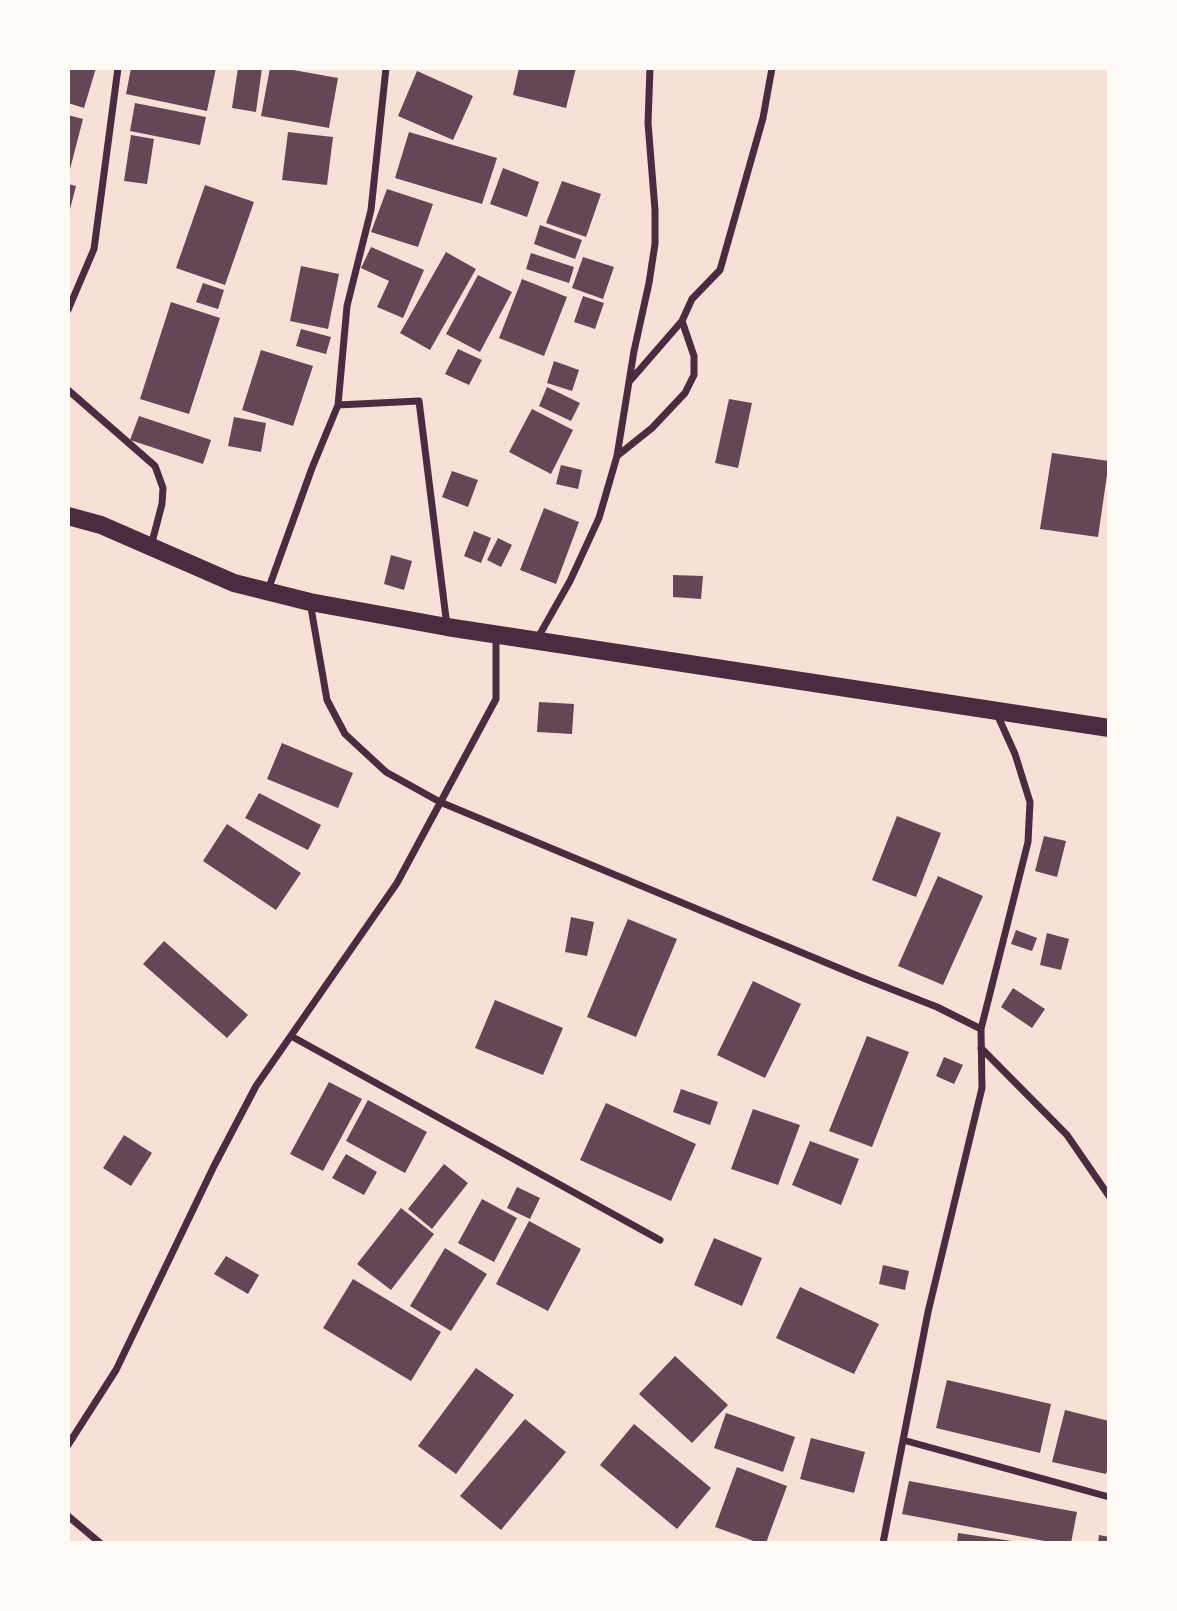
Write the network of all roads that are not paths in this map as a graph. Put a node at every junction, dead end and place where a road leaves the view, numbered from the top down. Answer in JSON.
{"nodes":[{"id":1,"x":118,"y":68,"type":"edge"},
{"id":2,"x":386,"y":68,"type":"edge"},
{"id":3,"x":650,"y":68,"type":"edge"},
{"id":4,"x":772,"y":68,"type":"edge"},
{"id":5,"x":68,"y":310,"type":"edge"},
{"id":6,"x":682,"y":321,"type":"junction"},
{"id":7,"x":629,"y":383,"type":"junction"},
{"id":8,"x":68,"y":390,"type":"edge"},
{"id":9,"x":338,"y":405,"type":"junction"},
{"id":10,"x":617,"y":456,"type":"junction"},
{"id":11,"x":68,"y":516,"type":"edge"},
{"id":12,"x":151,"y":547,"type":"junction"},
{"id":13,"x":268,"y":591,"type":"junction"},
{"id":14,"x":310,"y":602,"type":"junction"},
{"id":15,"x":447,"y":627,"type":"junction"},
{"id":16,"x":496,"y":635,"type":"junction"},
{"id":17,"x":536,"y":640,"type":"junction"},
{"id":18,"x":996,"y":711,"type":"junction"},
{"id":19,"x":1107,"y":724,"type":"edge"},
{"id":20,"x":440,"y":802,"type":"junction"},
{"id":21,"x":981,"y":1029,"type":"junction"},
{"id":22,"x":291,"y":1036,"type":"junction"},
{"id":23,"x":981,"y":1048,"type":"junction"},
{"id":24,"x":1109,"y":1196,"type":"edge"},
{"id":25,"x":660,"y":1240,"type":"dead end"},
{"id":26,"x":903,"y":1440,"type":"junction"},
{"id":27,"x":68,"y":1445,"type":"edge"},
{"id":28,"x":1109,"y":1497,"type":"edge"},
{"id":29,"x":68,"y":1516,"type":"edge"},
{"id":30,"x":100,"y":1543,"type":"edge"},
{"id":31,"x":883,"y":1543,"type":"edge"}],
"edges":[{"from":1,"to":5,"type":"street"},
{"from":2,"to":9,"type":"street"},
{"from":3,"to":7,"type":"street"},
{"from":4,"to":6,"type":"street"},
{"from":6,"to":7,"type":"street"},
{"from":6,"to":10,"type":"street"},
{"from":7,"to":10,"type":"street"},
{"from":8,"to":12,"type":"street"},
{"from":9,"to":13,"type":"street"},
{"from":9,"to":15,"type":"street"},
{"from":10,"to":17,"type":"street"},
{"from":11,"to":12,"type":"main road"},
{"from":12,"to":13,"type":"main road"},
{"from":13,"to":14,"type":"main road"},
{"from":14,"to":15,"type":"main road"},
{"from":14,"to":20,"type":"street"},
{"from":15,"to":16,"type":"main road"},
{"from":16,"to":17,"type":"main road"},
{"from":16,"to":20,"type":"street"},
{"from":17,"to":18,"type":"main road"},
{"from":18,"to":19,"type":"main road"},
{"from":18,"to":21,"type":"street"},
{"from":20,"to":21,"type":"street"},
{"from":20,"to":22,"type":"street"},
{"from":21,"to":23,"type":"street"},
{"from":22,"to":25,"type":"street"},
{"from":22,"to":27,"type":"street"},
{"from":23,"to":24,"type":"street"},
{"from":23,"to":26,"type":"street"},
{"from":26,"to":28,"type":"street"},
{"from":26,"to":31,"type":"street"},
{"from":29,"to":30,"type":"street"}]}
